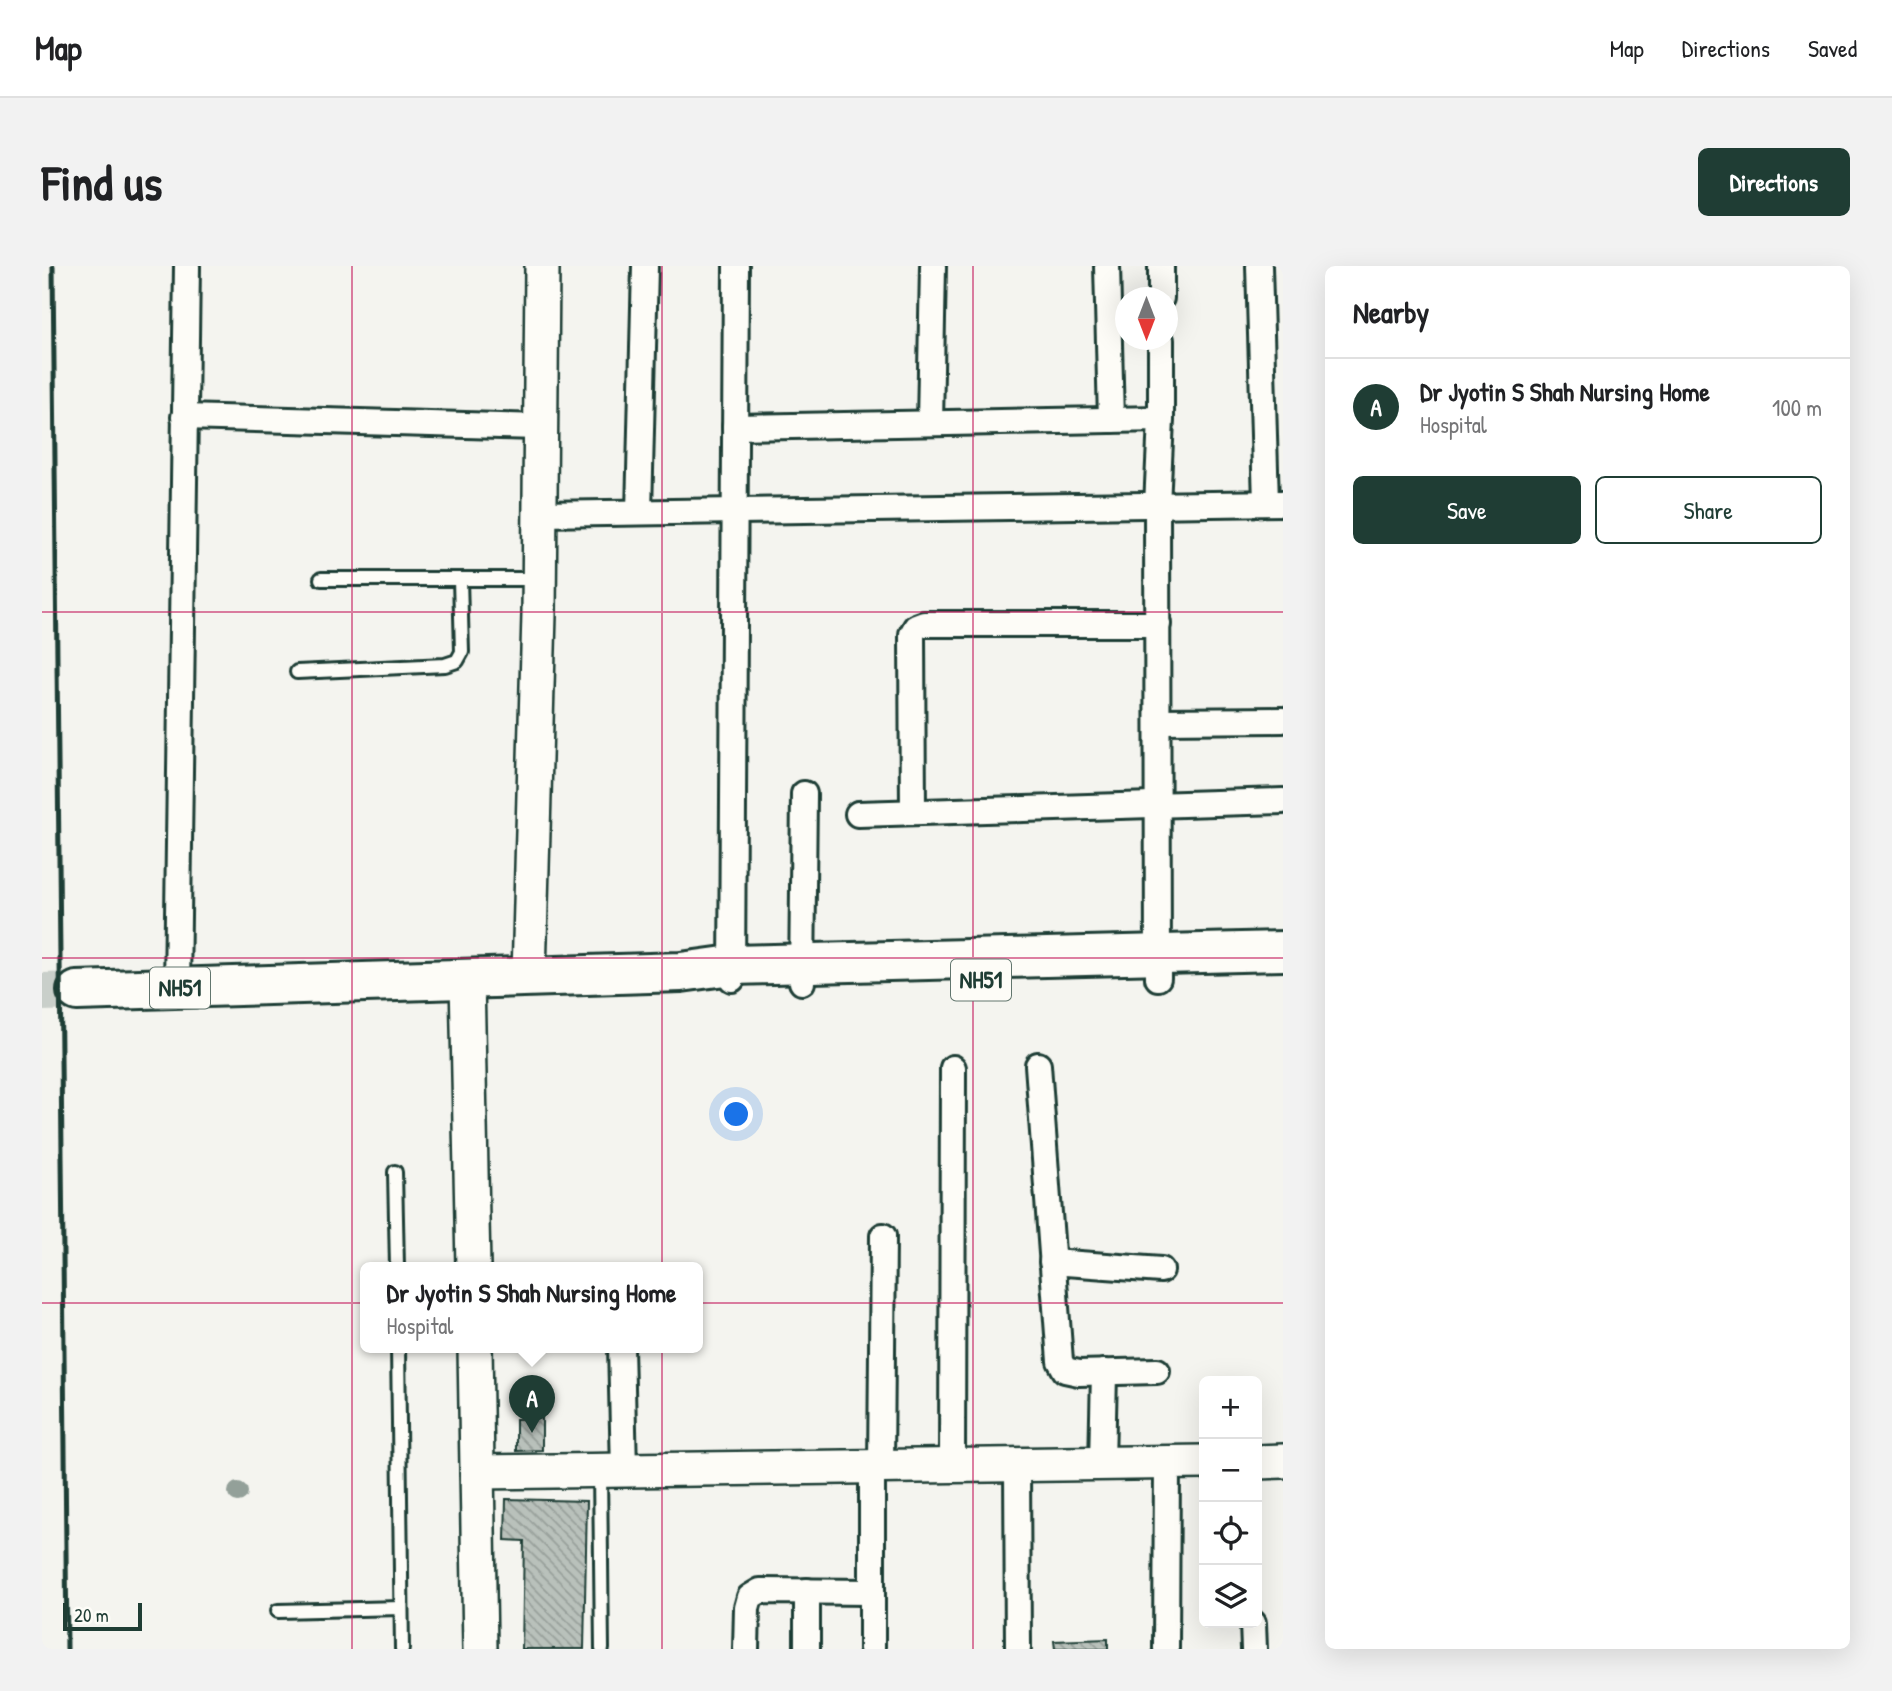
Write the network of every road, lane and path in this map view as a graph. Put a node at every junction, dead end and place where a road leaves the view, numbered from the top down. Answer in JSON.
{"nodes":[{"id":1,"x":187,"y":266,"type":"edge"},
{"id":2,"x":542,"y":266,"type":"edge"},
{"id":3,"x":645,"y":266,"type":"edge"},
{"id":4,"x":736,"y":266,"type":"edge"},
{"id":5,"x":933,"y":266,"type":"edge"},
{"id":6,"x":1107,"y":266,"type":"edge"},
{"id":7,"x":1161,"y":266,"type":"edge"},
{"id":8,"x":1259,"y":266,"type":"edge"},
{"id":9,"x":1161,"y":287,"type":"edge"},
{"id":10,"x":1161,"y":350,"type":"edge"},
{"id":11,"x":184,"y":417,"type":"junction"},
{"id":12,"x":1161,"y":419,"type":"junction"},
{"id":13,"x":1111,"y":420,"type":"junction"},
{"id":14,"x":930,"y":423,"type":"junction"},
{"id":15,"x":540,"y":427,"type":"junction"},
{"id":16,"x":735,"y":427,"type":"junction"},
{"id":17,"x":1274,"y":503,"type":"edge"},
{"id":18,"x":1157,"y":506,"type":"junction"},
{"id":19,"x":734,"y":511,"type":"junction"},
{"id":20,"x":639,"y":512,"type":"junction"},
{"id":21,"x":540,"y":514,"type":"junction"},
{"id":22,"x":321,"y":579,"type":"dead end"},
{"id":23,"x":460,"y":579,"type":"junction"},
{"id":24,"x":540,"y":579,"type":"junction"},
{"id":25,"x":1158,"y":624,"type":"junction"},
{"id":26,"x":297,"y":672,"type":"dead end"},
{"id":27,"x":1283,"y":720,"type":"edge"},
{"id":28,"x":1158,"y":721,"type":"junction"},
{"id":29,"x":804,"y":794,"type":"dead end"},
{"id":30,"x":1283,"y":801,"type":"edge"},
{"id":31,"x":1158,"y":804,"type":"junction"},
{"id":32,"x":913,"y":812,"type":"junction"},
{"id":33,"x":858,"y":814,"type":"dead end"},
{"id":34,"x":1283,"y":951,"type":"edge"},
{"id":35,"x":1158,"y":966,"type":"junction"},
{"id":36,"x":803,"y":973,"type":"junction"},
{"id":37,"x":732,"y":974,"type":"junction"},
{"id":38,"x":529,"y":976,"type":"junction"},
{"id":39,"x":1283,"y":977,"type":"edge"},
{"id":40,"x":467,"y":979,"type":"junction"},
{"id":41,"x":177,"y":988,"type":"junction"},
{"id":42,"x":76,"y":991,"type":"tunnel mouth"},
{"id":43,"x":1038,"y":1065,"type":"dead end"},
{"id":44,"x":953,"y":1068,"type":"dead end"},
{"id":45,"x":395,"y":1172,"type":"dead end"},
{"id":46,"x":883,"y":1237,"type":"dead end"},
{"id":47,"x":397,"y":1262,"type":"edge"},
{"id":48,"x":473,"y":1262,"type":"edge"},
{"id":49,"x":1052,"y":1262,"type":"junction"},
{"id":50,"x":1161,"y":1270,"type":"dead end"},
{"id":51,"x":398,"y":1353,"type":"edge"},
{"id":52,"x":475,"y":1353,"type":"edge"},
{"id":53,"x":621,"y":1353,"type":"edge"},
{"id":54,"x":1157,"y":1371,"type":"dead end"},
{"id":55,"x":1104,"y":1372,"type":"junction"},
{"id":56,"x":1283,"y":1461,"type":"edge"},
{"id":57,"x":1199,"y":1462,"type":"edge"},
{"id":58,"x":1262,"y":1462,"type":"edge"},
{"id":59,"x":1167,"y":1463,"type":"junction"},
{"id":60,"x":1102,"y":1464,"type":"junction"},
{"id":61,"x":1017,"y":1465,"type":"junction"},
{"id":62,"x":952,"y":1466,"type":"junction"},
{"id":63,"x":876,"y":1467,"type":"junction"},
{"id":64,"x":612,"y":1470,"type":"junction"},
{"id":65,"x":477,"y":1472,"type":"junction"},
{"id":66,"x":807,"y":1591,"type":"junction"},
{"id":67,"x":872,"y":1592,"type":"junction"},
{"id":68,"x":401,"y":1608,"type":"junction"},
{"id":69,"x":278,"y":1611,"type":"dead end"},
{"id":70,"x":1253,"y":1628,"type":"edge"},
{"id":71,"x":402,"y":1649,"type":"edge"},
{"id":72,"x":480,"y":1649,"type":"edge"},
{"id":73,"x":602,"y":1649,"type":"edge"},
{"id":74,"x":746,"y":1649,"type":"edge"},
{"id":75,"x":807,"y":1649,"type":"edge"},
{"id":76,"x":872,"y":1649,"type":"edge"},
{"id":77,"x":1018,"y":1649,"type":"edge"},
{"id":78,"x":1166,"y":1649,"type":"edge"},
{"id":79,"x":1254,"y":1649,"type":"edge"}],
"edges":[{"from":1,"to":11,"type":"street"},
{"from":2,"to":15,"type":"street"},
{"from":3,"to":20,"type":"street"},
{"from":4,"to":16,"type":"street"},
{"from":5,"to":14,"type":"street"},
{"from":6,"to":13,"type":"street"},
{"from":7,"to":9,"type":"street"},
{"from":8,"to":17,"type":"street"},
{"from":10,"to":12,"type":"street"},
{"from":11,"to":15,"type":"street"},
{"from":11,"to":41,"type":"street"},
{"from":12,"to":13,"type":"street"},
{"from":12,"to":18,"type":"street"},
{"from":13,"to":14,"type":"street"},
{"from":14,"to":16,"type":"street"},
{"from":15,"to":21,"type":"street"},
{"from":16,"to":19,"type":"street"},
{"from":17,"to":18,"type":"street"},
{"from":18,"to":19,"type":"street"},
{"from":18,"to":25,"type":"street"},
{"from":19,"to":20,"type":"street"},
{"from":19,"to":37,"type":"street"},
{"from":20,"to":21,"type":"street"},
{"from":21,"to":24,"type":"street"},
{"from":22,"to":23,"type":"lane"},
{"from":23,"to":24,"type":"lane"},
{"from":23,"to":26,"type":"lane"},
{"from":24,"to":38,"type":"street"},
{"from":25,"to":28,"type":"street"},
{"from":25,"to":32,"type":"street"},
{"from":27,"to":28,"type":"street"},
{"from":28,"to":31,"type":"street"},
{"from":29,"to":36,"type":"street"},
{"from":30,"to":31,"type":"street"},
{"from":31,"to":32,"type":"street"},
{"from":31,"to":35,"type":"street"},
{"from":32,"to":33,"type":"street"},
{"from":34,"to":35,"type":"highway","number":"NH51"},
{"from":35,"to":36,"type":"highway","number":"NH51"},
{"from":35,"to":39,"type":"highway","number":"NH51"},
{"from":36,"to":37,"type":"highway","number":"NH51"},
{"from":37,"to":38,"type":"highway","number":"NH51"},
{"from":38,"to":40,"type":"highway","number":"NH51"},
{"from":40,"to":41,"type":"highway","number":"NH51"},
{"from":40,"to":48,"type":"street"},
{"from":41,"to":42,"type":"highway","number":"NH51"},
{"from":43,"to":49,"type":"street"},
{"from":44,"to":62,"type":"street"},
{"from":45,"to":47,"type":"lane"},
{"from":46,"to":63,"type":"street"},
{"from":49,"to":50,"type":"street"},
{"from":49,"to":55,"type":"street"},
{"from":51,"to":68,"type":"lane"},
{"from":52,"to":65,"type":"street"},
{"from":53,"to":64,"type":"street"},
{"from":54,"to":55,"type":"street"},
{"from":55,"to":60,"type":"street"},
{"from":56,"to":58,"type":"street"},
{"from":57,"to":59,"type":"street"},
{"from":59,"to":60,"type":"street"},
{"from":59,"to":78,"type":"street"},
{"from":60,"to":61,"type":"street"},
{"from":61,"to":62,"type":"street"},
{"from":61,"to":77,"type":"street"},
{"from":62,"to":63,"type":"street"},
{"from":63,"to":64,"type":"street"},
{"from":63,"to":67,"type":"street"},
{"from":64,"to":65,"type":"street"},
{"from":64,"to":73,"type":"lane"},
{"from":65,"to":72,"type":"street"},
{"from":66,"to":67,"type":"street"},
{"from":66,"to":74,"type":"street"},
{"from":66,"to":75,"type":"street"},
{"from":67,"to":76,"type":"street"},
{"from":68,"to":69,"type":"lane"},
{"from":68,"to":71,"type":"lane"},
{"from":70,"to":79,"type":"street"}]}
